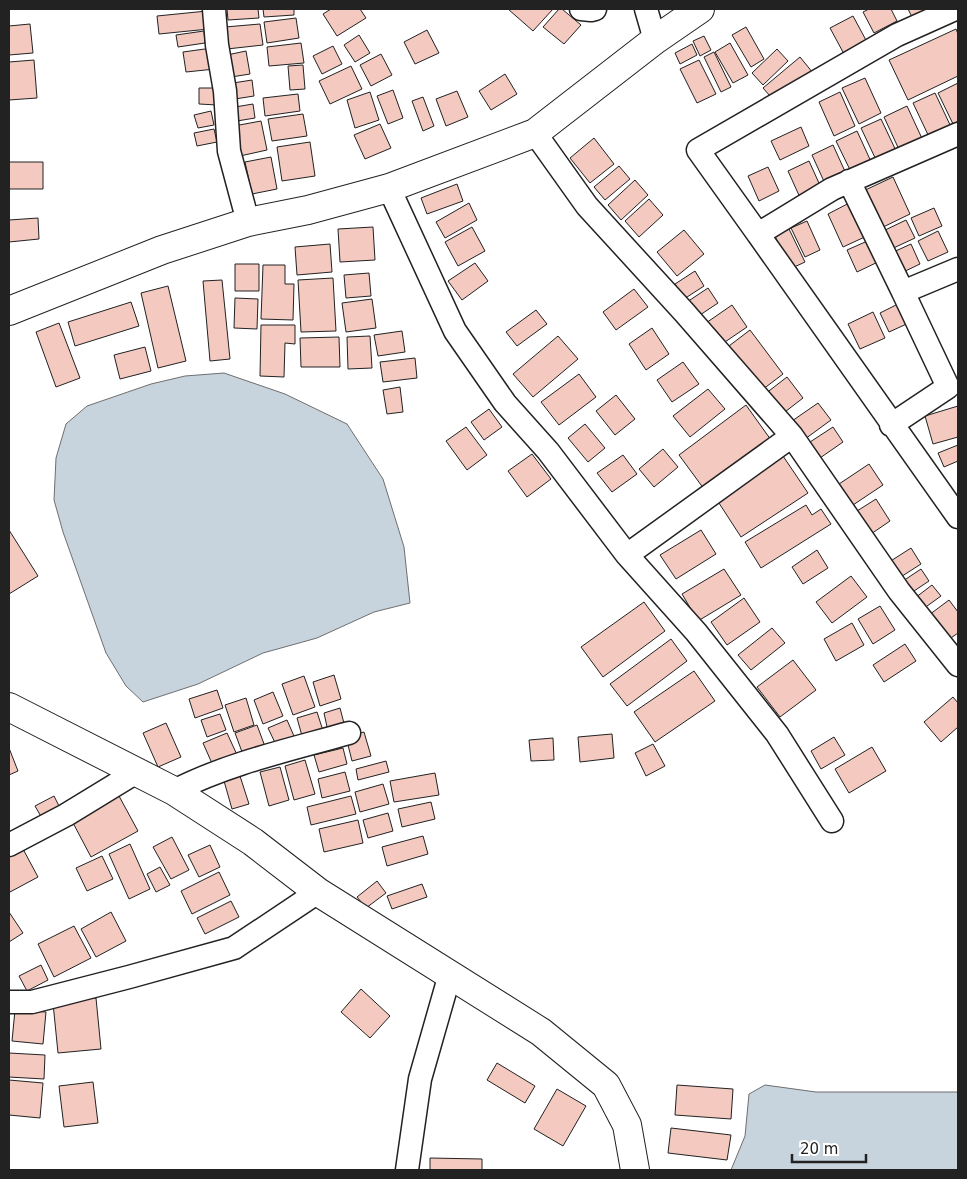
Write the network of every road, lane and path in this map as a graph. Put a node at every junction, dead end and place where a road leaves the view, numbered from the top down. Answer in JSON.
{"nodes":[{"id":1,"x":214,"y":9,"type":"edge"},
{"id":2,"x":581,"y":9,"type":"edge"},
{"id":3,"x":595,"y":9,"type":"edge"},
{"id":4,"x":646,"y":9,"type":"edge"},
{"id":5,"x":700,"y":9,"type":"edge"},
{"id":6,"x":955,"y":9,"type":"edge"},
{"id":7,"x":655,"y":40,"type":"junction"},
{"id":8,"x":535,"y":133,"type":"junction"},
{"id":9,"x":958,"y":134,"type":"edge"},
{"id":10,"x":849,"y":181,"type":"junction"},
{"id":11,"x":389,"y":188,"type":"junction"},
{"id":12,"x":248,"y":222,"type":"junction"},
{"id":13,"x":758,"y":234,"type":"junction"},
{"id":14,"x":958,"y":269,"type":"edge"},
{"id":15,"x":903,"y":292,"type":"junction"},
{"id":16,"x":9,"y":311,"type":"edge"},
{"id":17,"x":891,"y":424,"type":"junction"},
{"id":18,"x":792,"y":436,"type":"junction"},
{"id":19,"x":958,"y":517,"type":"edge"},
{"id":20,"x":627,"y":555,"type":"junction"},
{"id":21,"x":958,"y":665,"type":"edge"},
{"id":22,"x":14,"y":717,"type":"edge"},
{"id":23,"x":349,"y":733,"type":"dead end"},
{"id":24,"x":138,"y":772,"type":"junction"},
{"id":25,"x":174,"y":791,"type":"junction"},
{"id":26,"x":832,"y":821,"type":"dead end"},
{"id":27,"x":9,"y":845,"type":"edge"},
{"id":28,"x":318,"y":892,"type":"junction"},
{"id":29,"x":450,"y":974,"type":"junction"},
{"id":30,"x":9,"y":1002,"type":"edge"},
{"id":31,"x":407,"y":1170,"type":"edge"},
{"id":32,"x":635,"y":1170,"type":"edge"}],
"edges":[{"from":1,"to":12,"type":"street"},
{"from":2,"to":3,"type":"street"},
{"from":4,"to":7,"type":"street"},
{"from":5,"to":7,"type":"main road"},
{"from":6,"to":13,"type":"street"},
{"from":7,"to":8,"type":"main road"},
{"from":8,"to":11,"type":"main road"},
{"from":8,"to":18,"type":"street"},
{"from":9,"to":10,"type":"street"},
{"from":10,"to":13,"type":"street"},
{"from":10,"to":15,"type":"street"},
{"from":11,"to":12,"type":"main road"},
{"from":11,"to":20,"type":"street"},
{"from":12,"to":16,"type":"main road"},
{"from":13,"to":17,"type":"street"},
{"from":14,"to":15,"type":"street"},
{"from":15,"to":17,"type":"street"},
{"from":17,"to":19,"type":"street"},
{"from":18,"to":20,"type":"street"},
{"from":18,"to":21,"type":"street"},
{"from":20,"to":26,"type":"street"},
{"from":22,"to":24,"type":"main road"},
{"from":23,"to":25,"type":"street"},
{"from":24,"to":25,"type":"main road"},
{"from":24,"to":27,"type":"street"},
{"from":25,"to":28,"type":"main road"},
{"from":28,"to":29,"type":"main road"},
{"from":28,"to":30,"type":"street"},
{"from":29,"to":31,"type":"street"},
{"from":29,"to":32,"type":"main road"}]}
